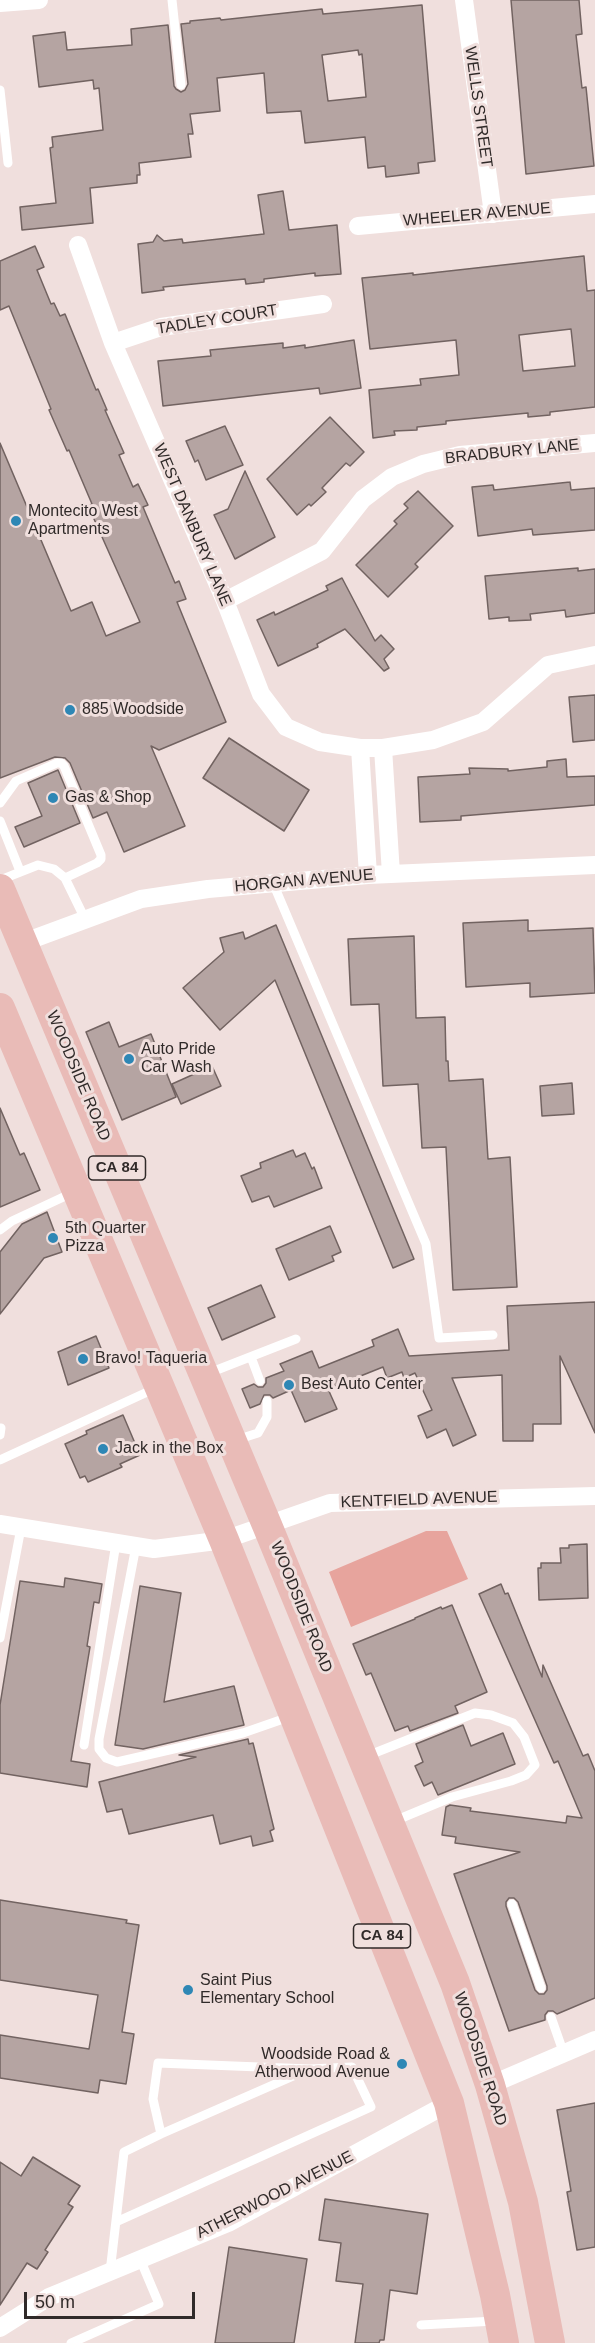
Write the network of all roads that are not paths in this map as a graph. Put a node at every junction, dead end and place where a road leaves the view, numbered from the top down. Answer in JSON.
{"nodes":[{"id":1,"x":39,"y":0,"type":"edge"},
{"id":2,"x":172,"y":0,"type":"edge"},
{"id":3,"x":464,"y":0,"type":"edge"},
{"id":4,"x":0,"y":3,"type":"edge"},
{"id":5,"x":181,"y":85,"type":"dead end"},
{"id":6,"x":0,"y":90,"type":"edge"},
{"id":7,"x":8,"y":163,"type":"dead end"},
{"id":8,"x":595,"y":204,"type":"edge"},
{"id":9,"x":493,"y":214,"type":"junction"},
{"id":10,"x":358,"y":226,"type":"dead end"},
{"id":11,"x":78,"y":245,"type":"dead end"},
{"id":12,"x":323,"y":304,"type":"dead end"},
{"id":13,"x":113,"y":342,"type":"junction"},
{"id":14,"x":595,"y":443,"type":"edge"},
{"id":15,"x":225,"y":601,"type":"junction"},
{"id":16,"x":595,"y":655,"type":"edge"},
{"id":17,"x":360,"y":748,"type":"junction"},
{"id":18,"x":382,"y":748,"type":"junction"},
{"id":19,"x":0,"y":803,"type":"edge"},
{"id":20,"x":0,"y":821,"type":"edge"},
{"id":21,"x":595,"y":865,"type":"edge"},
{"id":22,"x":391,"y":874,"type":"junction"},
{"id":23,"x":368,"y":875,"type":"junction"},
{"id":24,"x":65,"y":878,"type":"junction"},
{"id":25,"x":0,"y":880,"type":"edge"},
{"id":26,"x":10,"y":880,"type":"edge"},
{"id":27,"x":273,"y":883,"type":"junction"},
{"id":28,"x":85,"y":920,"type":"junction"},
{"id":29,"x":22,"y":943,"type":"junction"},
{"id":30,"x":0,"y":1008,"type":"edge"},
{"id":31,"x":77,"y":1191,"type":"junction"},
{"id":32,"x":0,"y":1230,"type":"edge"},
{"id":33,"x":493,"y":1335,"type":"dead end"},
{"id":34,"x":296,"y":1339,"type":"dead end"},
{"id":35,"x":250,"y":1357,"type":"junction"},
{"id":36,"x":204,"y":1375,"type":"junction"},
{"id":37,"x":260,"y":1381,"type":"dead end"},
{"id":38,"x":160,"y":1387,"type":"junction"},
{"id":39,"x":267,"y":1401,"type":"dead end"},
{"id":40,"x":232,"y":1441,"type":"junction"},
{"id":41,"x":0,"y":1460,"type":"edge"},
{"id":42,"x":595,"y":1496,"type":"edge"},
{"id":43,"x":0,"y":1524,"type":"edge"},
{"id":44,"x":267,"y":1525,"type":"junction"},
{"id":45,"x":21,"y":1528,"type":"junction"},
{"id":46,"x":224,"y":1540,"type":"junction"},
{"id":47,"x":116,"y":1543,"type":"junction"},
{"id":48,"x":136,"y":1546,"type":"junction"},
{"id":49,"x":0,"y":1638,"type":"edge"},
{"id":50,"x":294,"y":1716,"type":"junction"},
{"id":51,"x":84,"y":1744,"type":"dead end"},
{"id":52,"x":362,"y":1758,"type":"junction"},
{"id":53,"x":390,"y":1823,"type":"junction"},
{"id":54,"x":512,"y":1904,"type":"dead end"},
{"id":55,"x":541,"y":1988,"type":"dead end"},
{"id":56,"x":551,"y":2017,"type":"dead end"},
{"id":57,"x":595,"y":2040,"type":"edge"},
{"id":58,"x":564,"y":2054,"type":"junction"},
{"id":59,"x":310,"y":2069,"type":"junction"},
{"id":60,"x":490,"y":2085,"type":"junction"},
{"id":61,"x":449,"y":2103,"type":"junction"},
{"id":62,"x":161,"y":2134,"type":"junction"},
{"id":63,"x":116,"y":2222,"type":"junction"},
{"id":64,"x":140,"y":2259,"type":"junction"},
{"id":65,"x":110,"y":2272,"type":"junction"},
{"id":66,"x":3,"y":2321,"type":"edge"},
{"id":67,"x":421,"y":2325,"type":"dead end"},
{"id":68,"x":502,"y":2332,"type":"edge"},
{"id":69,"x":70,"y":2343,"type":"edge"},
{"id":70,"x":550,"y":2343,"type":"edge"}],
"edges":[{"from":1,"to":4,"type":"street"},
{"from":2,"to":5,"type":"lane"},
{"from":3,"to":9,"type":"street","name":"WELLS STREET"},
{"from":6,"to":7,"type":"lane"},
{"from":8,"to":9,"type":"street","name":"WHEELER AVENUE"},
{"from":9,"to":10,"type":"street","name":"WHEELER AVENUE"},
{"from":11,"to":13,"type":"street","name":"WEST DANBURY LANE"},
{"from":12,"to":13,"type":"street","name":"TADLEY COURT"},
{"from":13,"to":15,"type":"street","name":"WEST DANBURY LANE"},
{"from":14,"to":15,"type":"street","name":"BRADBURY LANE"},
{"from":15,"to":17,"type":"street","name":"WEST DANBURY LANE"},
{"from":16,"to":18,"type":"street","name":"WEST DANBURY LANE"},
{"from":17,"to":18,"type":"street","name":"WEST DANBURY LANE"},
{"from":17,"to":23,"type":"street"},
{"from":18,"to":22,"type":"street"},
{"from":19,"to":24,"type":"lane"},
{"from":20,"to":26,"type":"lane"},
{"from":21,"to":22,"type":"street","name":"HORGAN AVENUE"},
{"from":22,"to":23,"type":"street","name":"HORGAN AVENUE"},
{"from":23,"to":27,"type":"street","name":"HORGAN AVENUE"},
{"from":24,"to":26,"type":"lane"},
{"from":24,"to":28,"type":"lane"},
{"from":25,"to":26,"type":"lane"},
{"from":26,"to":29,"type":"main road","name":"WOODSIDE ROAD","number":"CA 84"},
{"from":27,"to":28,"type":"street","name":"HORGAN AVENUE"},
{"from":27,"to":33,"type":"lane"},
{"from":28,"to":29,"type":"street","name":"HORGAN AVENUE"},
{"from":29,"to":36,"type":"main road","name":"WOODSIDE ROAD","number":"CA 84"},
{"from":30,"to":31,"type":"main road","number":"CA 84"},
{"from":31,"to":32,"type":"lane"},
{"from":31,"to":38,"type":"main road","number":"CA 84"},
{"from":34,"to":35,"type":"lane"},
{"from":35,"to":36,"type":"lane"},
{"from":35,"to":37,"type":"lane"},
{"from":36,"to":40,"type":"main road","name":"WOODSIDE ROAD","number":"CA 84"},
{"from":38,"to":41,"type":"lane"},
{"from":38,"to":46,"type":"main road","number":"CA 84"},
{"from":39,"to":40,"type":"lane"},
{"from":40,"to":44,"type":"main road","name":"WOODSIDE ROAD","number":"CA 84"},
{"from":42,"to":44,"type":"street","name":"KENTFIELD AVENUE"},
{"from":43,"to":45,"type":"street","name":"KENTFIELD AVENUE"},
{"from":44,"to":46,"type":"street","name":"KENTFIELD AVENUE"},
{"from":44,"to":52,"type":"main road","name":"WOODSIDE ROAD","number":"CA 84"},
{"from":45,"to":47,"type":"street","name":"KENTFIELD AVENUE"},
{"from":45,"to":49,"type":"lane"},
{"from":46,"to":48,"type":"street","name":"KENTFIELD AVENUE"},
{"from":46,"to":50,"type":"main road","number":"CA 84"},
{"from":47,"to":48,"type":"street","name":"KENTFIELD AVENUE"},
{"from":47,"to":51,"type":"lane"},
{"from":48,"to":50,"type":"lane"},
{"from":50,"to":61,"type":"main road","number":"CA 84"},
{"from":52,"to":53,"type":"main road","name":"WOODSIDE ROAD","number":"CA 84"},
{"from":52,"to":53,"type":"lane"},
{"from":53,"to":60,"type":"main road","name":"WOODSIDE ROAD","number":"CA 84"},
{"from":54,"to":55,"type":"lane"},
{"from":56,"to":58,"type":"lane"},
{"from":57,"to":58,"type":"street"},
{"from":58,"to":60,"type":"street"},
{"from":59,"to":62,"type":"lane"},
{"from":59,"to":62,"type":"lane"},
{"from":59,"to":63,"type":"lane"},
{"from":60,"to":70,"type":"main road","name":"WOODSIDE ROAD","number":"CA 84"},
{"from":61,"to":64,"type":"street","name":"ATHERWOOD AVENUE"},
{"from":61,"to":68,"type":"main road","number":"CA 84"},
{"from":62,"to":63,"type":"lane"},
{"from":63,"to":65,"type":"lane"},
{"from":64,"to":65,"type":"street","name":"ATHERWOOD AVENUE"},
{"from":64,"to":69,"type":"lane"},
{"from":65,"to":66,"type":"street","name":"ATHERWOOD AVENUE"},
{"from":67,"to":68,"type":"lane"}]}
